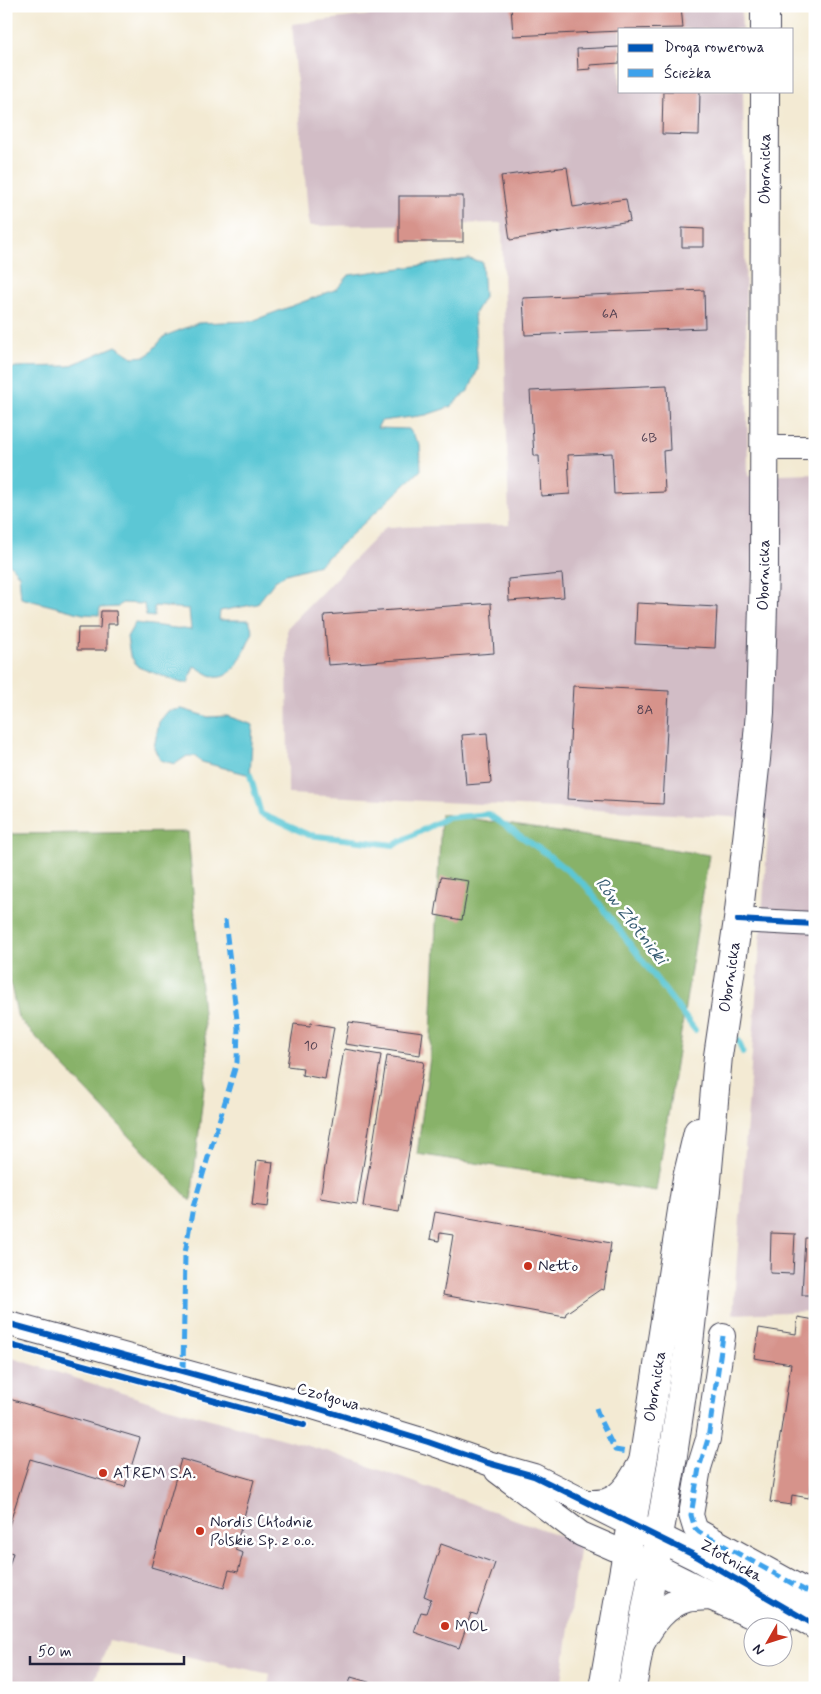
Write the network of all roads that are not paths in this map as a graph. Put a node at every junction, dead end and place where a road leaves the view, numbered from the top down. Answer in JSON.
{"nodes":[{"id":1,"x":765,"y":6,"type":"edge"},
{"id":2,"x":765,"y":28,"type":"edge"},
{"id":3,"x":765,"y":92,"type":"edge"},
{"id":4,"x":765,"y":448,"type":"junction"},
{"id":5,"x":815,"y":448,"type":"edge"},
{"id":6,"x":738,"y":920,"type":"junction"},
{"id":7,"x":815,"y":924,"type":"edge"},
{"id":8,"x":718,"y":1056,"type":"junction"},
{"id":9,"x":6,"y":1324,"type":"edge"},
{"id":10,"x":723,"y":1336,"type":"dead end"},
{"id":11,"x":644,"y":1456,"type":"junction"},
{"id":12,"x":488,"y":1464,"type":"junction"},
{"id":13,"x":588,"y":1502,"type":"junction"},
{"id":14,"x":631,"y":1525,"type":"junction"},
{"id":15,"x":659,"y":1537,"type":"junction"},
{"id":16,"x":627,"y":1554,"type":"junction"},
{"id":17,"x":653,"y":1566,"type":"junction"},
{"id":18,"x":711,"y":1596,"type":"junction"},
{"id":19,"x":815,"y":1596,"type":"edge"},
{"id":20,"x":756,"y":1616,"type":"edge"},
{"id":21,"x":815,"y":1625,"type":"edge"},
{"id":22,"x":794,"y":1634,"type":"edge"},
{"id":23,"x":640,"y":1644,"type":"junction"},
{"id":24,"x":815,"y":1645,"type":"edge"},
{"id":25,"x":604,"y":1688,"type":"edge"},
{"id":26,"x":632,"y":1688,"type":"edge"}],
"edges":[{"from":1,"to":2,"type":"main road"},
{"from":3,"to":4,"type":"main road","name":"Obornicka"},
{"from":4,"to":5,"type":"street"},
{"from":4,"to":6,"type":"main road","name":"Obornicka"},
{"from":6,"to":7,"type":"street"},
{"from":6,"to":8,"type":"main road","name":"Obornicka"},
{"from":8,"to":11,"type":"main road","name":"Obornicka"},
{"from":8,"to":15,"type":"main road","name":"Obornicka"},
{"from":9,"to":12,"type":"street","name":"Czołgowa"},
{"from":10,"to":19,"type":"street"},
{"from":11,"to":13,"type":"street"},
{"from":11,"to":14,"type":"main road","name":"Obornicka"},
{"from":12,"to":13,"type":"street","name":"Czołgowa"},
{"from":12,"to":16,"type":"street","name":"Czołgowa"},
{"from":13,"to":14,"type":"street","name":"Czołgowa"},
{"from":14,"to":15,"type":"main road","name":"Złotnicka"},
{"from":14,"to":16,"type":"main road","name":"Obornicka"},
{"from":15,"to":17,"type":"main road","name":"Obornicka"},
{"from":15,"to":21,"type":"main road","name":"Złotnicka"},
{"from":16,"to":17,"type":"main road","name":"Czołgowa"},
{"from":16,"to":25,"type":"main road","name":"Obornicka"},
{"from":17,"to":18,"type":"main road","name":"Czołgowa"},
{"from":17,"to":23,"type":"main road"},
{"from":18,"to":20,"type":"main road","name":"Czołgowa"},
{"from":18,"to":23,"type":"main road"},
{"from":22,"to":24,"type":"main road"},
{"from":23,"to":26,"type":"main road"}]}
